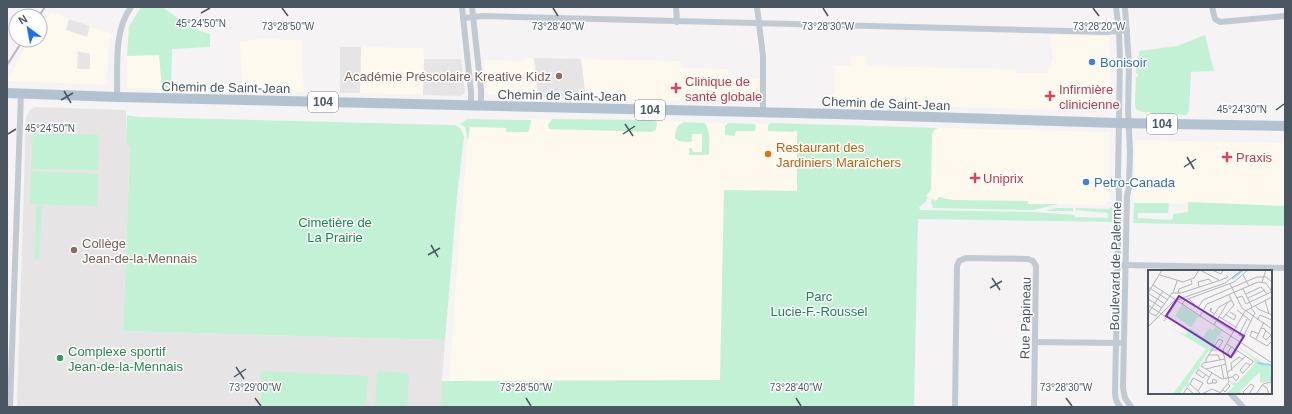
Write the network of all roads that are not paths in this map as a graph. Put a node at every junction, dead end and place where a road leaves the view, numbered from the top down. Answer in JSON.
{"nodes":[{"id":1,"x":131,"y":7,"type":"edge"},
{"id":2,"x":462,"y":7,"type":"edge"},
{"id":3,"x":472,"y":7,"type":"edge"},
{"id":4,"x":676,"y":7,"type":"edge"},
{"id":5,"x":757,"y":7,"type":"edge"},
{"id":6,"x":1116,"y":7,"type":"edge"},
{"id":7,"x":1125,"y":7,"type":"edge"},
{"id":8,"x":1212,"y":7,"type":"edge"},
{"id":9,"x":473,"y":16,"type":"junction"},
{"id":10,"x":1285,"y":16,"type":"edge"},
{"id":11,"x":463,"y":18,"type":"junction"},
{"id":12,"x":677,"y":22,"type":"junction"},
{"id":13,"x":759,"y":23,"type":"junction"},
{"id":14,"x":1127,"y":30,"type":"junction"},
{"id":15,"x":1119,"y":31,"type":"junction"},
{"id":16,"x":7,"y":93,"type":"edge"},
{"id":17,"x":20,"y":93,"type":"junction"},
{"id":18,"x":117,"y":97,"type":"junction"},
{"id":19,"x":476,"y":106,"type":"junction"},
{"id":20,"x":763,"y":113,"type":"junction"},
{"id":21,"x":1124,"y":123,"type":"junction"},
{"id":22,"x":1285,"y":126,"type":"edge"},
{"id":23,"x":1118,"y":265,"type":"junction"},
{"id":24,"x":1126,"y":265,"type":"junction"},
{"id":25,"x":1285,"y":268,"type":"edge"},
{"id":26,"x":1206,"y":269,"type":"edge"},
{"id":27,"x":1036,"y":342,"type":"junction"},
{"id":28,"x":1116,"y":343,"type":"junction"},
{"id":29,"x":1124,"y":343,"type":"junction"},
{"id":30,"x":1231,"y":394,"type":"edge"},
{"id":31,"x":10,"y":407,"type":"edge"},
{"id":32,"x":955,"y":407,"type":"edge"},
{"id":33,"x":1034,"y":407,"type":"edge"},
{"id":34,"x":1120,"y":407,"type":"edge"},
{"id":35,"x":1131,"y":407,"type":"edge"},
{"id":36,"x":1243,"y":407,"type":"edge"}],
"edges":[{"from":1,"to":18,"type":"street"},
{"from":2,"to":11,"type":"street"},
{"from":3,"to":9,"type":"street"},
{"from":4,"to":12,"type":"street"},
{"from":5,"to":13,"type":"street"},
{"from":6,"to":15,"type":"street"},
{"from":7,"to":14,"type":"street"},
{"from":8,"to":10,"type":"street"},
{"from":9,"to":11,"type":"street"},
{"from":9,"to":12,"type":"street"},
{"from":9,"to":19,"type":"street"},
{"from":11,"to":19,"type":"street"},
{"from":12,"to":13,"type":"street"},
{"from":13,"to":15,"type":"street"},
{"from":13,"to":20,"type":"street"},
{"from":14,"to":15,"type":"street"},
{"from":14,"to":21,"type":"street"},
{"from":15,"to":21,"type":"street"},
{"from":16,"to":17,"type":"main road","name":"Chemin de Saint-Jean","number":"104"},
{"from":17,"to":18,"type":"main road","name":"Chemin de Saint-Jean","number":"104"},
{"from":17,"to":31,"type":"street"},
{"from":18,"to":19,"type":"main road","name":"Chemin de Saint-Jean","number":"104"},
{"from":19,"to":20,"type":"main road","name":"Chemin de Saint-Jean","number":"104"},
{"from":20,"to":21,"type":"main road","name":"Chemin de Saint-Jean","number":"104"},
{"from":21,"to":22,"type":"main road","name":"Chemin de Saint-Jean","number":"104"},
{"from":21,"to":23,"type":"street","name":"Boulevard de Palerme"},
{"from":21,"to":24,"type":"street","name":"Boulevard de Palerme"},
{"from":23,"to":24,"type":"street"},
{"from":23,"to":28,"type":"street","name":"Boulevard de Palerme"},
{"from":24,"to":26,"type":"street"},
{"from":24,"to":29,"type":"street","name":"Boulevard de Palerme"},
{"from":25,"to":26,"type":"street"},
{"from":27,"to":28,"type":"street"},
{"from":27,"to":32,"type":"street","name":"Rue Papineau"},
{"from":27,"to":33,"type":"street","name":"Rue Papineau"},
{"from":28,"to":29,"type":"street"},
{"from":28,"to":34,"type":"street","name":"Boulevard de Palerme"},
{"from":29,"to":35,"type":"street","name":"Boulevard de Palerme"},
{"from":30,"to":36,"type":"street"}]}
